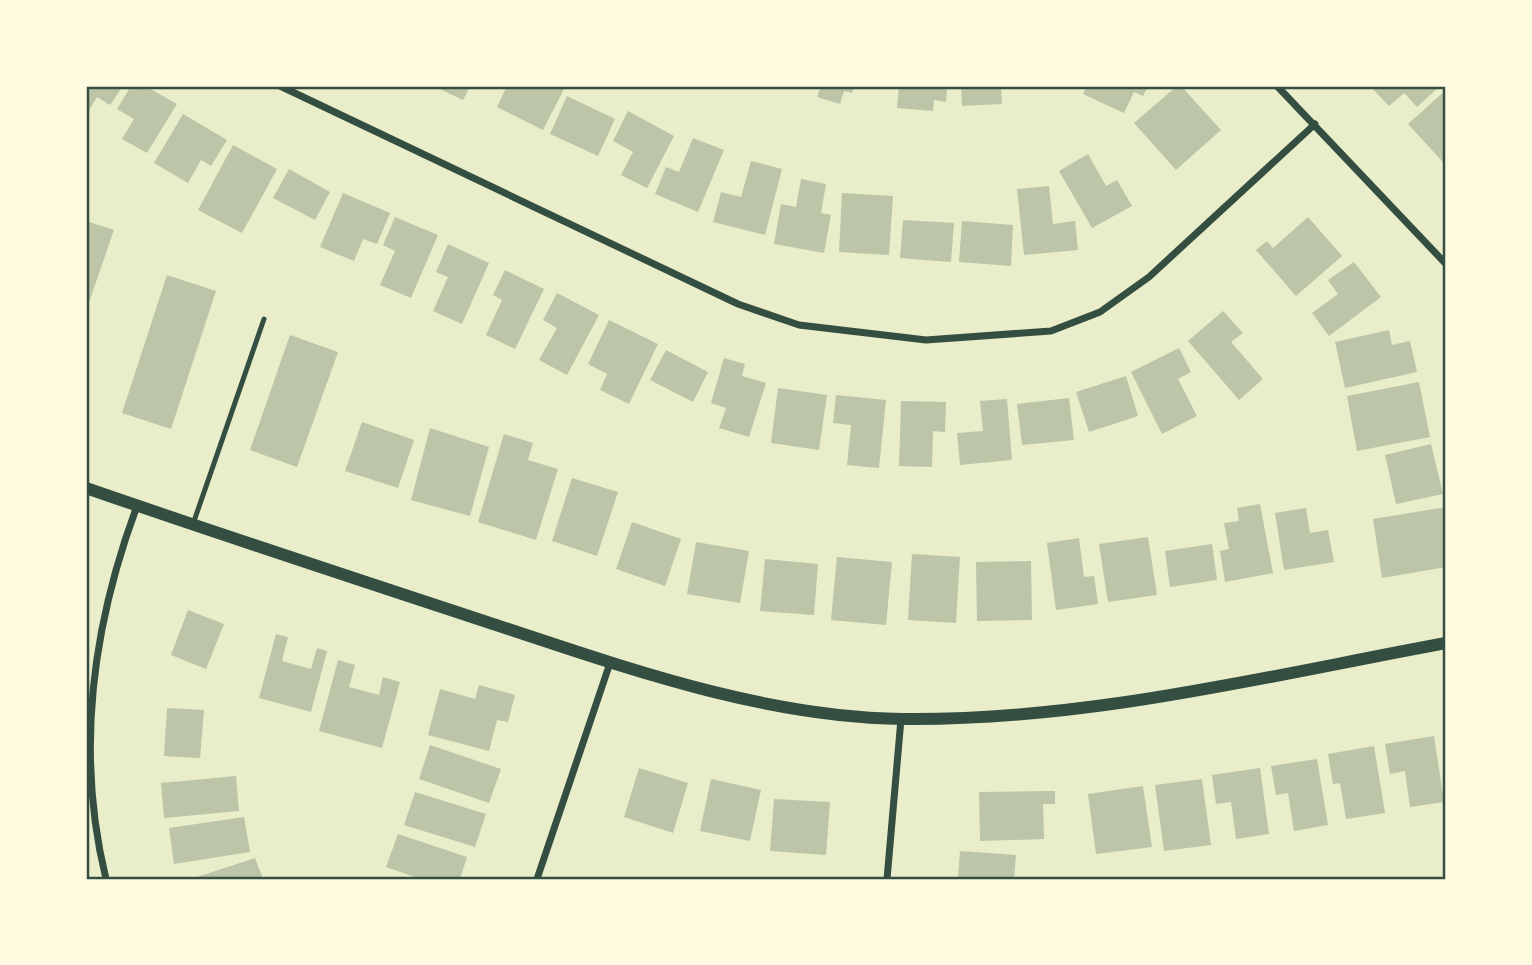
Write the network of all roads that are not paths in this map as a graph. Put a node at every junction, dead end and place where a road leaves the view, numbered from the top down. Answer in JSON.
{"nodes":[{"id":1,"x":280,"y":86,"type":"edge"},
{"id":2,"x":1278,"y":86,"type":"edge"},
{"id":3,"x":1315,"y":124,"type":"junction"},
{"id":4,"x":1446,"y":264,"type":"edge"},
{"id":5,"x":264,"y":319,"type":"dead end"},
{"id":6,"x":86,"y":488,"type":"edge"},
{"id":7,"x":137,"y":506,"type":"junction"},
{"id":8,"x":193,"y":524,"type":"junction"},
{"id":9,"x":1446,"y":643,"type":"edge"},
{"id":10,"x":610,"y":663,"type":"junction"},
{"id":11,"x":901,"y":719,"type":"junction"},
{"id":12,"x":87,"y":735,"type":"edge"},
{"id":13,"x":106,"y":879,"type":"edge"},
{"id":14,"x":537,"y":879,"type":"edge"},
{"id":15,"x":887,"y":879,"type":"edge"}],
"edges":[{"from":1,"to":3,"type":"street"},
{"from":2,"to":3,"type":"street"},
{"from":3,"to":4,"type":"street"},
{"from":5,"to":8,"type":"lane"},
{"from":6,"to":7,"type":"street"},
{"from":7,"to":8,"type":"street"},
{"from":7,"to":12,"type":"street"},
{"from":8,"to":10,"type":"street"},
{"from":9,"to":11,"type":"street"},
{"from":10,"to":11,"type":"street"},
{"from":10,"to":14,"type":"street"},
{"from":11,"to":15,"type":"street"},
{"from":12,"to":13,"type":"street"}]}
